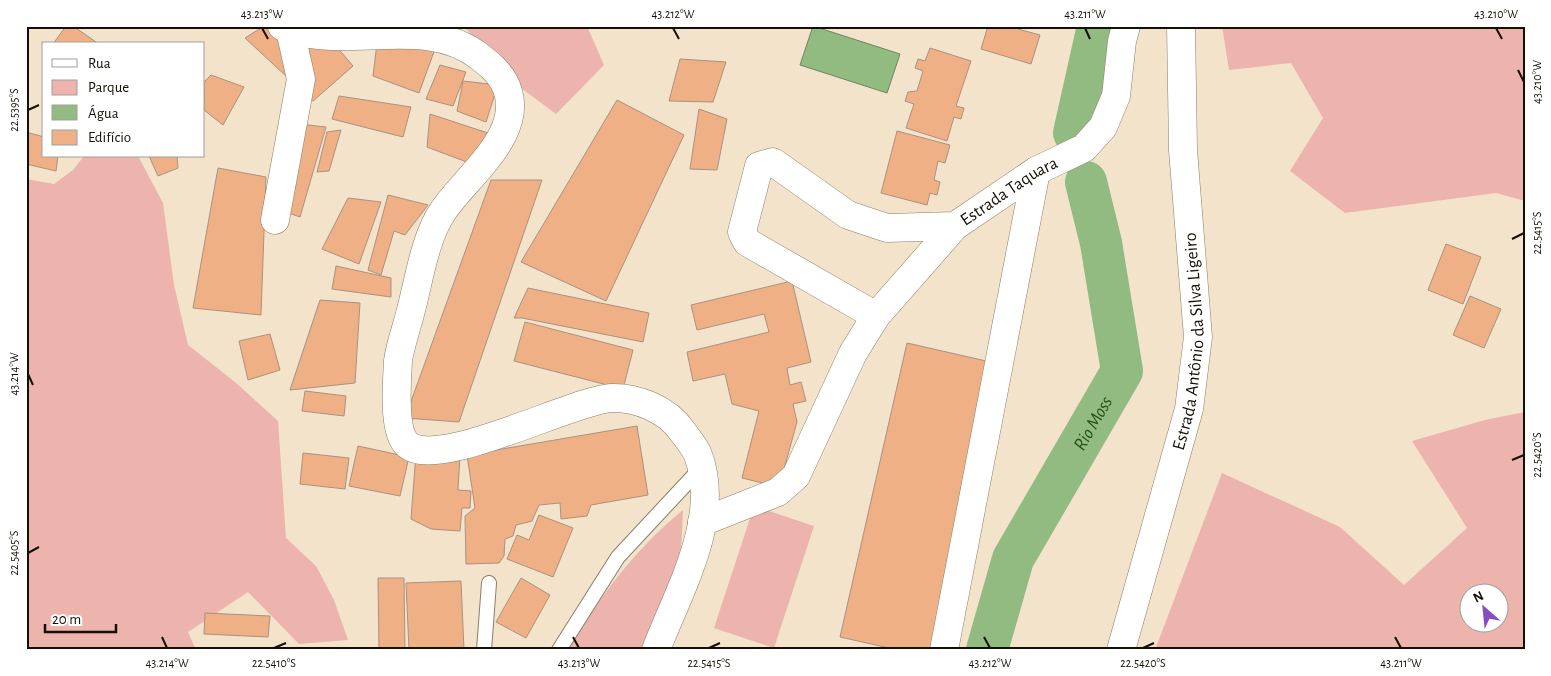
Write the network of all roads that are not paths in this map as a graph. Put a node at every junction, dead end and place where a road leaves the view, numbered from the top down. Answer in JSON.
{"nodes":[{"id":1,"x":1181,"y":26,"type":"edge"},
{"id":2,"x":286,"y":28,"type":"edge"},
{"id":3,"x":1120,"y":31,"type":"edge"},
{"id":4,"x":1036,"y":171,"type":"junction"},
{"id":5,"x":275,"y":220,"type":"dead end"},
{"id":6,"x":955,"y":226,"type":"junction"},
{"id":7,"x":876,"y":316,"type":"junction"},
{"id":8,"x":700,"y":470,"type":"junction"},
{"id":9,"x":702,"y":522,"type":"junction"},
{"id":10,"x":489,"y":582,"type":"dead end"},
{"id":11,"x":484,"y":650,"type":"edge"},
{"id":12,"x":559,"y":650,"type":"edge"},
{"id":13,"x":656,"y":650,"type":"edge"},
{"id":14,"x":944,"y":650,"type":"edge"},
{"id":15,"x":1121,"y":650,"type":"edge"}],
"edges":[{"from":1,"to":15,"type":"street","name":"Estrada Antônio da Silva Ligeiro"},
{"from":2,"to":5,"type":"street"},
{"from":2,"to":8,"type":"street"},
{"from":3,"to":4,"type":"street","name":"Estrada Taquara"},
{"from":4,"to":6,"type":"street","name":"Estrada Taquara"},
{"from":4,"to":14,"type":"street"},
{"from":6,"to":7,"type":"street"},
{"from":6,"to":7,"type":"street","name":"Estrada Taquara"},
{"from":7,"to":9,"type":"street"},
{"from":8,"to":9,"type":"street"},
{"from":8,"to":12,"type":"lane"},
{"from":9,"to":13,"type":"street"},
{"from":10,"to":11,"type":"lane"}]}
